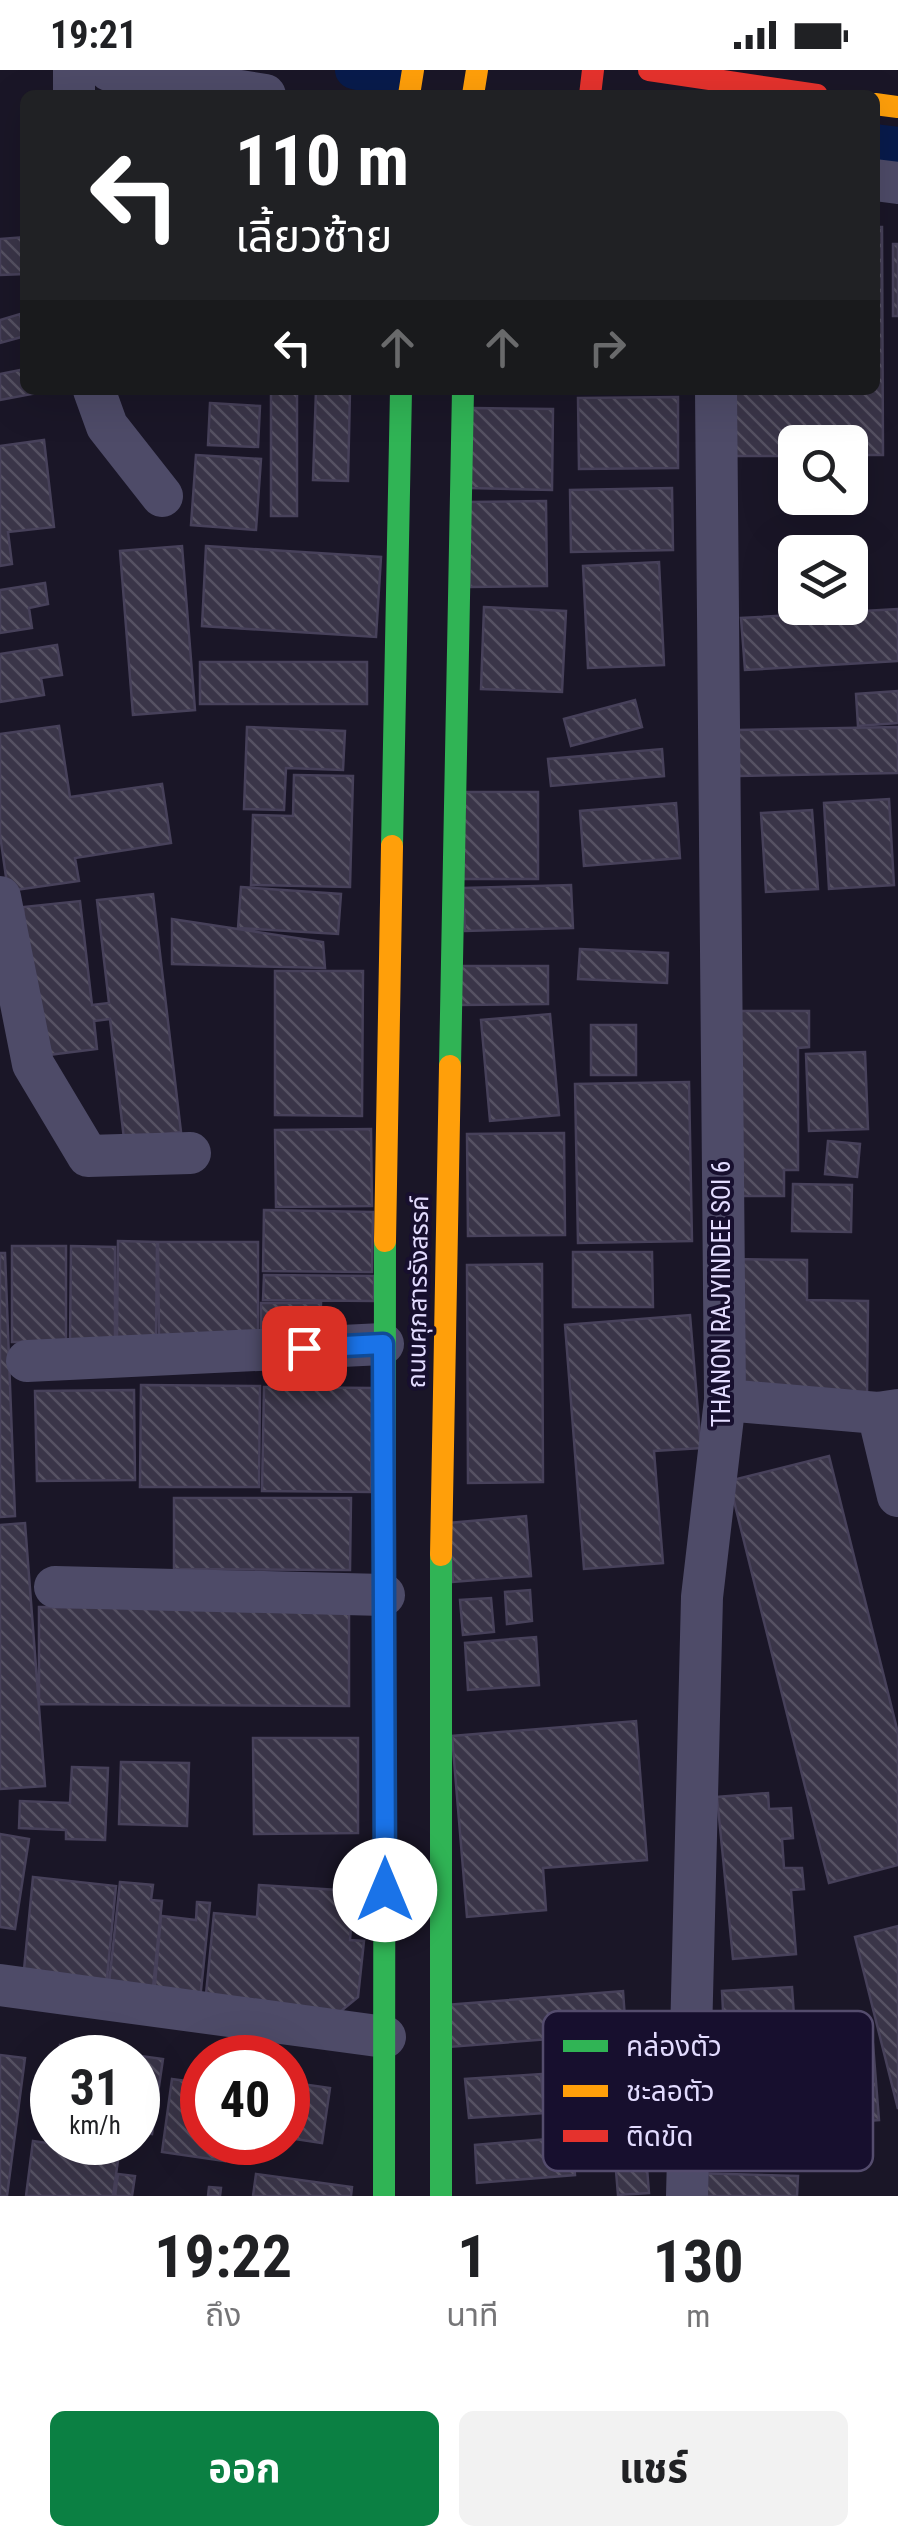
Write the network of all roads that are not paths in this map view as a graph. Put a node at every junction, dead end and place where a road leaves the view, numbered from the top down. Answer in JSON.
{"nodes":[{"id":1,"x":109,"y":70,"type":"edge"},
{"id":2,"x":649,"y":70,"type":"edge"},
{"id":3,"x":234,"y":90,"type":"edge"},
{"id":4,"x":783,"y":90,"type":"edge"},
{"id":5,"x":96,"y":395,"type":"edge"},
{"id":6,"x":401,"y":395,"type":"edge"},
{"id":7,"x":463,"y":395,"type":"edge"},
{"id":8,"x":716,"y":395,"type":"edge"},
{"id":9,"x":162,"y":496,"type":"dead end"},
{"id":10,"x":0,"y":897,"type":"edge"},
{"id":11,"x":190,"y":1153,"type":"dead end"},
{"id":12,"x":383,"y":1344,"type":"junction"},
{"id":13,"x":27,"y":1360,"type":"dead end"},
{"id":14,"x":724,"y":1400,"type":"junction"},
{"id":15,"x":888,"y":1411,"type":"edge"},
{"id":16,"x":898,"y":1496,"type":"edge"},
{"id":17,"x":55,"y":1587,"type":"dead end"},
{"id":18,"x":384,"y":1595,"type":"junction"},
{"id":19,"x":0,"y":1984,"type":"edge"},
{"id":20,"x":692,"y":2011,"type":"edge"},
{"id":21,"x":385,"y":2037,"type":"junction"},
{"id":22,"x":688,"y":2171,"type":"edge"},
{"id":23,"x":384,"y":2196,"type":"edge"},
{"id":24,"x":441,"y":2196,"type":"edge"},
{"id":25,"x":687,"y":2196,"type":"edge"}],
"edges":[{"from":1,"to":3,"type":"street"},
{"from":2,"to":4,"type":"street"},
{"from":5,"to":9,"type":"street"},
{"from":6,"to":12,"type":"street","name":"ถนนศุภสารรังสรรค์"},
{"from":7,"to":24,"type":"street","name":"ถนนศุภสารรังสรรค์"},
{"from":8,"to":14,"type":"street","name":"THANON RAJYINDEE SOI 6"},
{"from":10,"to":11,"type":"street"},
{"from":12,"to":13,"type":"street"},
{"from":12,"to":18,"type":"street","name":"ถนนศุภสารรังสรรค์"},
{"from":14,"to":15,"type":"street"},
{"from":14,"to":20,"type":"street","name":"THANON RAJYINDEE SOI 6"},
{"from":15,"to":16,"type":"street"},
{"from":17,"to":18,"type":"street"},
{"from":18,"to":21,"type":"street","name":"ถนนศุภสารรังสรรค์"},
{"from":19,"to":21,"type":"street"},
{"from":21,"to":23,"type":"street","name":"ถนนศุภสารรังสรรค์"},
{"from":22,"to":25,"type":"street","name":"THANON RAJYINDEE SOI 6"}]}
